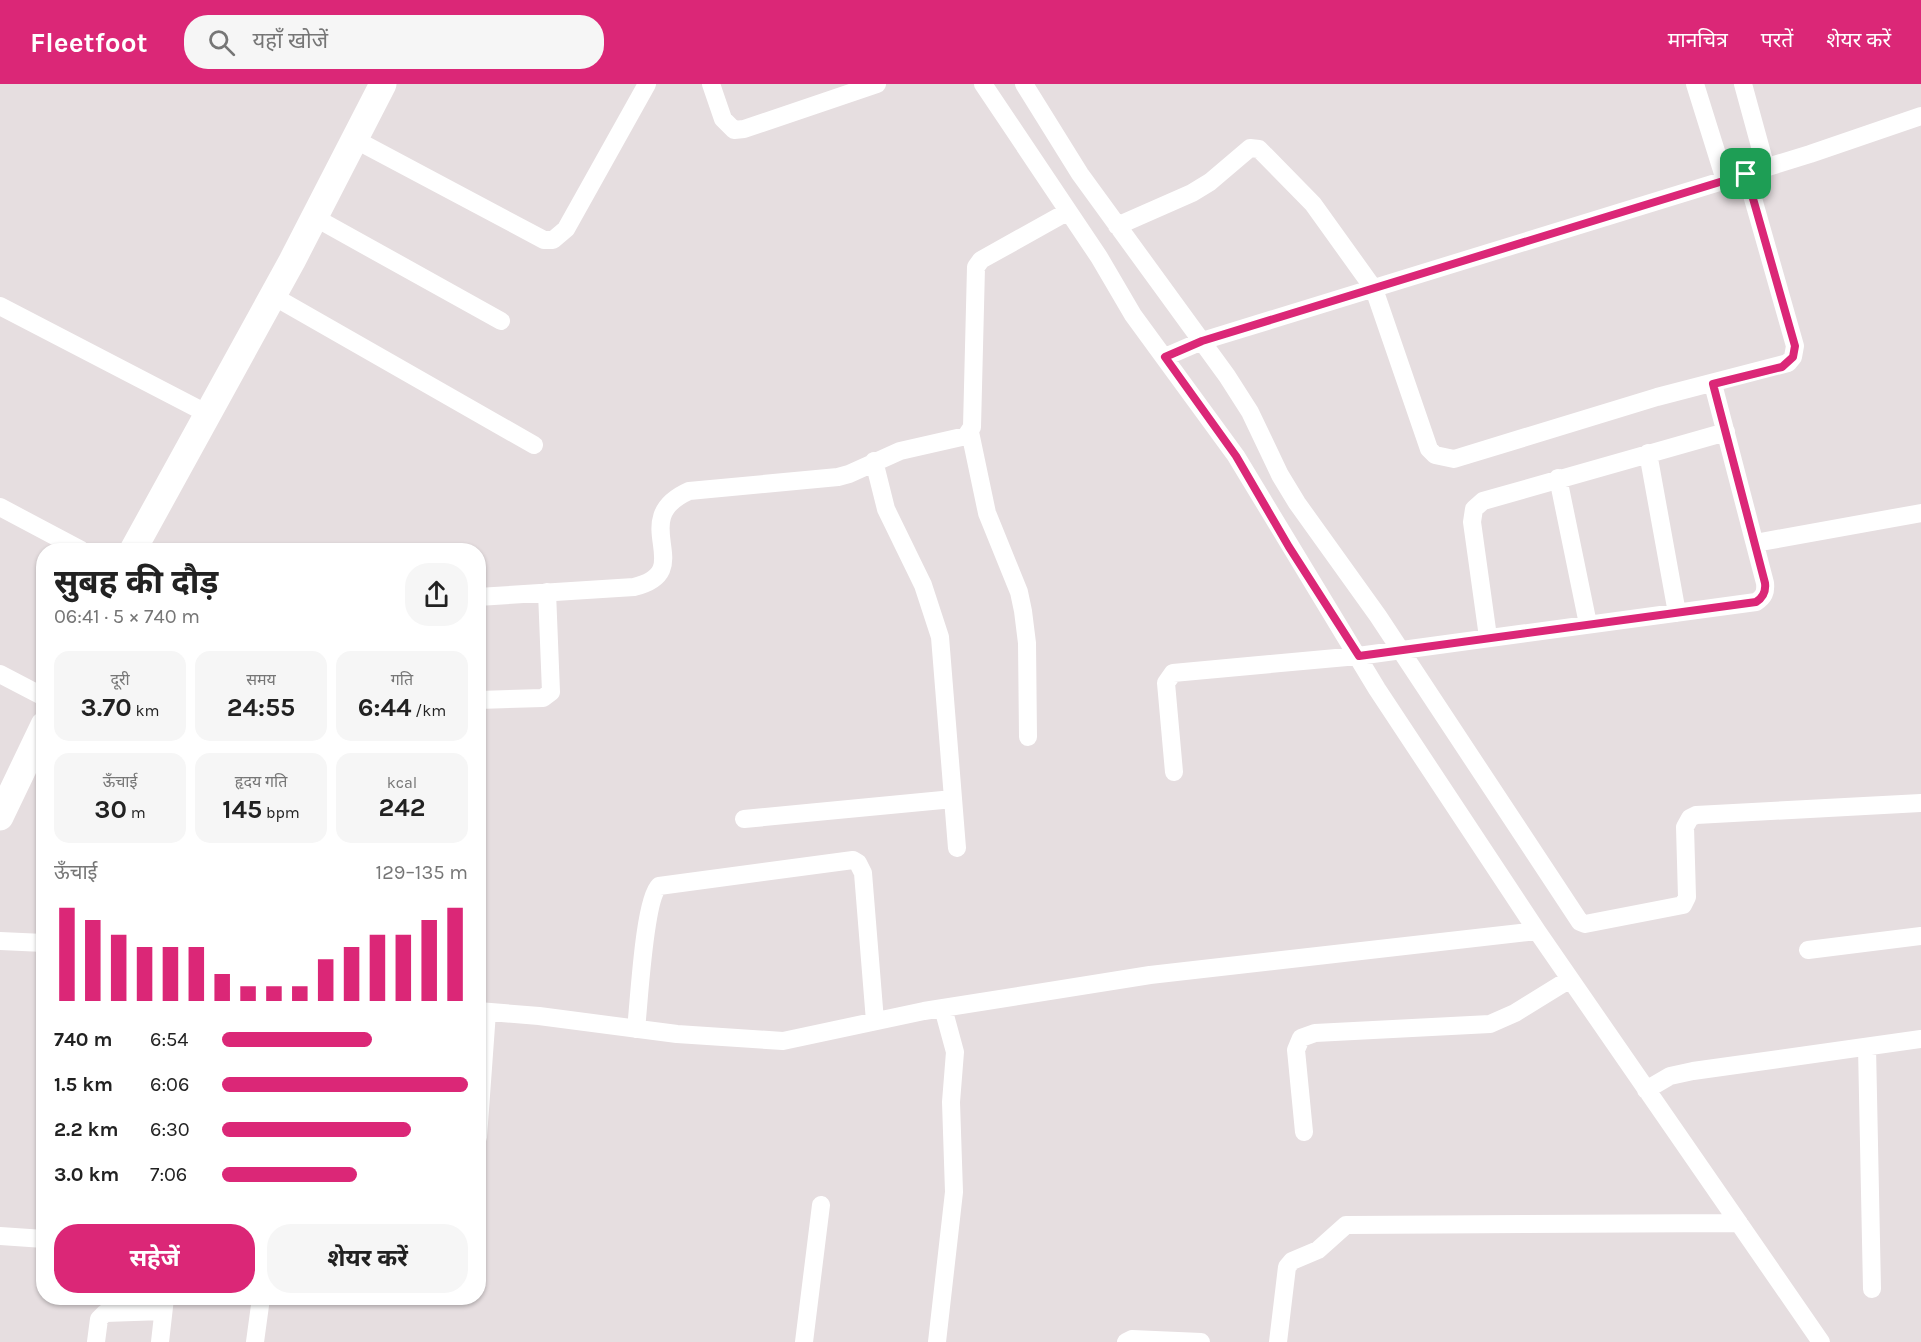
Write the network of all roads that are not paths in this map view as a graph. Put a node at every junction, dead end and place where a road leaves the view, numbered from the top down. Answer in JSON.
{"nodes":[{"id":1,"x":383,"y":84,"type":"edge"},
{"id":2,"x":647,"y":84,"type":"edge"},
{"id":3,"x":711,"y":84,"type":"edge"},
{"id":4,"x":877,"y":84,"type":"edge"},
{"id":5,"x":983,"y":84,"type":"edge"},
{"id":6,"x":1024,"y":84,"type":"edge"},
{"id":7,"x":1695,"y":84,"type":"edge"},
{"id":8,"x":1743,"y":84,"type":"edge"},
{"id":9,"x":1921,"y":116,"type":"edge"},
{"id":10,"x":356,"y":140,"type":"junction"},
{"id":11,"x":1766,"y":168,"type":"junction"},
{"id":12,"x":1746,"y":174,"type":"junction"},
{"id":13,"x":1725,"y":180,"type":"junction"},
{"id":14,"x":1067,"y":212,"type":"junction"},
{"id":15,"x":314,"y":217,"type":"junction"},
{"id":16,"x":1117,"y":226,"type":"junction"},
{"id":17,"x":1374,"y":290,"type":"junction"},
{"id":18,"x":273,"y":296,"type":"junction"},
{"id":19,"x":0,"y":306,"type":"edge"},
{"id":20,"x":501,"y":321,"type":"dead end"},
{"id":21,"x":1184,"y":348,"type":"junction"},
{"id":22,"x":1713,"y":384,"type":"junction"},
{"id":23,"x":208,"y":414,"type":"junction"},
{"id":24,"x":970,"y":432,"type":"junction"},
{"id":25,"x":1726,"y":432,"type":"junction"},
{"id":26,"x":534,"y":445,"type":"dead end"},
{"id":27,"x":1648,"y":453,"type":"junction"},
{"id":28,"x":874,"y":461,"type":"junction"},
{"id":29,"x":1558,"y":478,"type":"junction"},
{"id":30,"x":0,"y":507,"type":"edge"},
{"id":31,"x":1921,"y":513,"type":"edge"},
{"id":32,"x":68,"y":543,"type":"edge"},
{"id":33,"x":137,"y":543,"type":"edge"},
{"id":34,"x":1755,"y":543,"type":"junction"},
{"id":35,"x":547,"y":592,"type":"junction"},
{"id":36,"x":486,"y":596,"type":"edge"},
{"id":37,"x":1677,"y":613,"type":"junction"},
{"id":38,"x":1588,"y":624,"type":"junction"},
{"id":39,"x":1488,"y":636,"type":"junction"},
{"id":40,"x":1380,"y":652,"type":"junction"},
{"id":41,"x":0,"y":674,"type":"edge"},
{"id":42,"x":36,"y":693,"type":"edge"},
{"id":43,"x":486,"y":700,"type":"edge"},
{"id":44,"x":1028,"y":737,"type":"dead end"},
{"id":45,"x":36,"y":741,"type":"edge"},
{"id":46,"x":1174,"y":772,"type":"dead end"},
{"id":47,"x":953,"y":799,"type":"junction"},
{"id":48,"x":1921,"y":803,"type":"edge"},
{"id":49,"x":2,"y":808,"type":"edge"},
{"id":50,"x":744,"y":819,"type":"dead end"},
{"id":51,"x":957,"y":848,"type":"dead end"},
{"id":52,"x":1537,"y":931,"type":"junction"},
{"id":53,"x":1921,"y":936,"type":"edge"},
{"id":54,"x":0,"y":941,"type":"edge"},
{"id":55,"x":36,"y":943,"type":"edge"},
{"id":56,"x":1808,"y":950,"type":"dead end"},
{"id":57,"x":1570,"y":979,"type":"junction"},
{"id":58,"x":943,"y":1008,"type":"junction"},
{"id":59,"x":486,"y":1012,"type":"edge"},
{"id":60,"x":875,"y":1021,"type":"junction"},
{"id":61,"x":636,"y":1029,"type":"junction"},
{"id":62,"x":1921,"y":1039,"type":"edge"},
{"id":63,"x":1868,"y":1047,"type":"junction"},
{"id":64,"x":1658,"y":1083,"type":"junction"},
{"id":65,"x":1304,"y":1132,"type":"dead end"},
{"id":66,"x":821,"y":1205,"type":"dead end"},
{"id":67,"x":1739,"y":1223,"type":"junction"},
{"id":68,"x":0,"y":1236,"type":"edge"},
{"id":69,"x":36,"y":1238,"type":"edge"},
{"id":70,"x":1872,"y":1289,"type":"dead end"},
{"id":71,"x":157,"y":1305,"type":"edge"},
{"id":72,"x":164,"y":1305,"type":"edge"},
{"id":73,"x":260,"y":1305,"type":"edge"},
{"id":74,"x":96,"y":1342,"type":"edge"},
{"id":75,"x":160,"y":1342,"type":"edge"},
{"id":76,"x":255,"y":1342,"type":"edge"},
{"id":77,"x":804,"y":1342,"type":"edge"},
{"id":78,"x":937,"y":1342,"type":"edge"},
{"id":79,"x":1126,"y":1342,"type":"edge"},
{"id":80,"x":1201,"y":1342,"type":"edge"},
{"id":81,"x":1278,"y":1342,"type":"edge"},
{"id":82,"x":1821,"y":1342,"type":"edge"}],
"edges":[{"from":1,"to":10,"type":"main road"},
{"from":2,"to":10,"type":"street"},
{"from":3,"to":4,"type":"street"},
{"from":5,"to":14,"type":"street"},
{"from":6,"to":16,"type":"street"},
{"from":7,"to":13,"type":"street"},
{"from":8,"to":11,"type":"street"},
{"from":9,"to":11,"type":"street"},
{"from":10,"to":15,"type":"main road"},
{"from":11,"to":12,"type":"street"},
{"from":12,"to":13,"type":"street"},
{"from":12,"to":22,"type":"street"},
{"from":13,"to":17,"type":"street"},
{"from":14,"to":21,"type":"street"},
{"from":14,"to":24,"type":"street"},
{"from":15,"to":18,"type":"main road"},
{"from":15,"to":20,"type":"street"},
{"from":16,"to":17,"type":"street"},
{"from":16,"to":21,"type":"street"},
{"from":17,"to":21,"type":"street"},
{"from":17,"to":22,"type":"street"},
{"from":18,"to":23,"type":"main road"},
{"from":18,"to":26,"type":"street"},
{"from":19,"to":23,"type":"street"},
{"from":21,"to":40,"type":"street"},
{"from":21,"to":40,"type":"street"},
{"from":22,"to":25,"type":"street"},
{"from":23,"to":33,"type":"main road"},
{"from":24,"to":28,"type":"street"},
{"from":24,"to":44,"type":"street"},
{"from":25,"to":27,"type":"street"},
{"from":25,"to":34,"type":"street"},
{"from":27,"to":29,"type":"street"},
{"from":27,"to":37,"type":"street"},
{"from":28,"to":35,"type":"street"},
{"from":28,"to":47,"type":"street"},
{"from":29,"to":38,"type":"street"},
{"from":29,"to":39,"type":"street"},
{"from":30,"to":32,"type":"street"},
{"from":31,"to":34,"type":"street"},
{"from":34,"to":37,"type":"street"},
{"from":35,"to":36,"type":"street"},
{"from":35,"to":43,"type":"street"},
{"from":37,"to":38,"type":"street"},
{"from":38,"to":39,"type":"street"},
{"from":39,"to":40,"type":"street"},
{"from":40,"to":46,"type":"street"},
{"from":40,"to":48,"type":"street"},
{"from":40,"to":52,"type":"street"},
{"from":41,"to":42,"type":"street"},
{"from":45,"to":49,"type":"main road"},
{"from":47,"to":50,"type":"street"},
{"from":47,"to":51,"type":"street"},
{"from":52,"to":57,"type":"street"},
{"from":52,"to":58,"type":"street"},
{"from":53,"to":56,"type":"street"},
{"from":54,"to":55,"type":"street"},
{"from":57,"to":64,"type":"street"},
{"from":57,"to":65,"type":"street"},
{"from":58,"to":60,"type":"street"},
{"from":58,"to":78,"type":"street"},
{"from":59,"to":61,"type":"street"},
{"from":60,"to":61,"type":"street"},
{"from":60,"to":61,"type":"street"},
{"from":62,"to":63,"type":"street"},
{"from":63,"to":64,"type":"street"},
{"from":63,"to":70,"type":"street"},
{"from":64,"to":67,"type":"street"},
{"from":66,"to":77,"type":"street"},
{"from":67,"to":81,"type":"street"},
{"from":67,"to":82,"type":"street"},
{"from":68,"to":69,"type":"street"},
{"from":71,"to":74,"type":"street"},
{"from":72,"to":75,"type":"street"},
{"from":73,"to":76,"type":"street"},
{"from":79,"to":80,"type":"street"}]}
